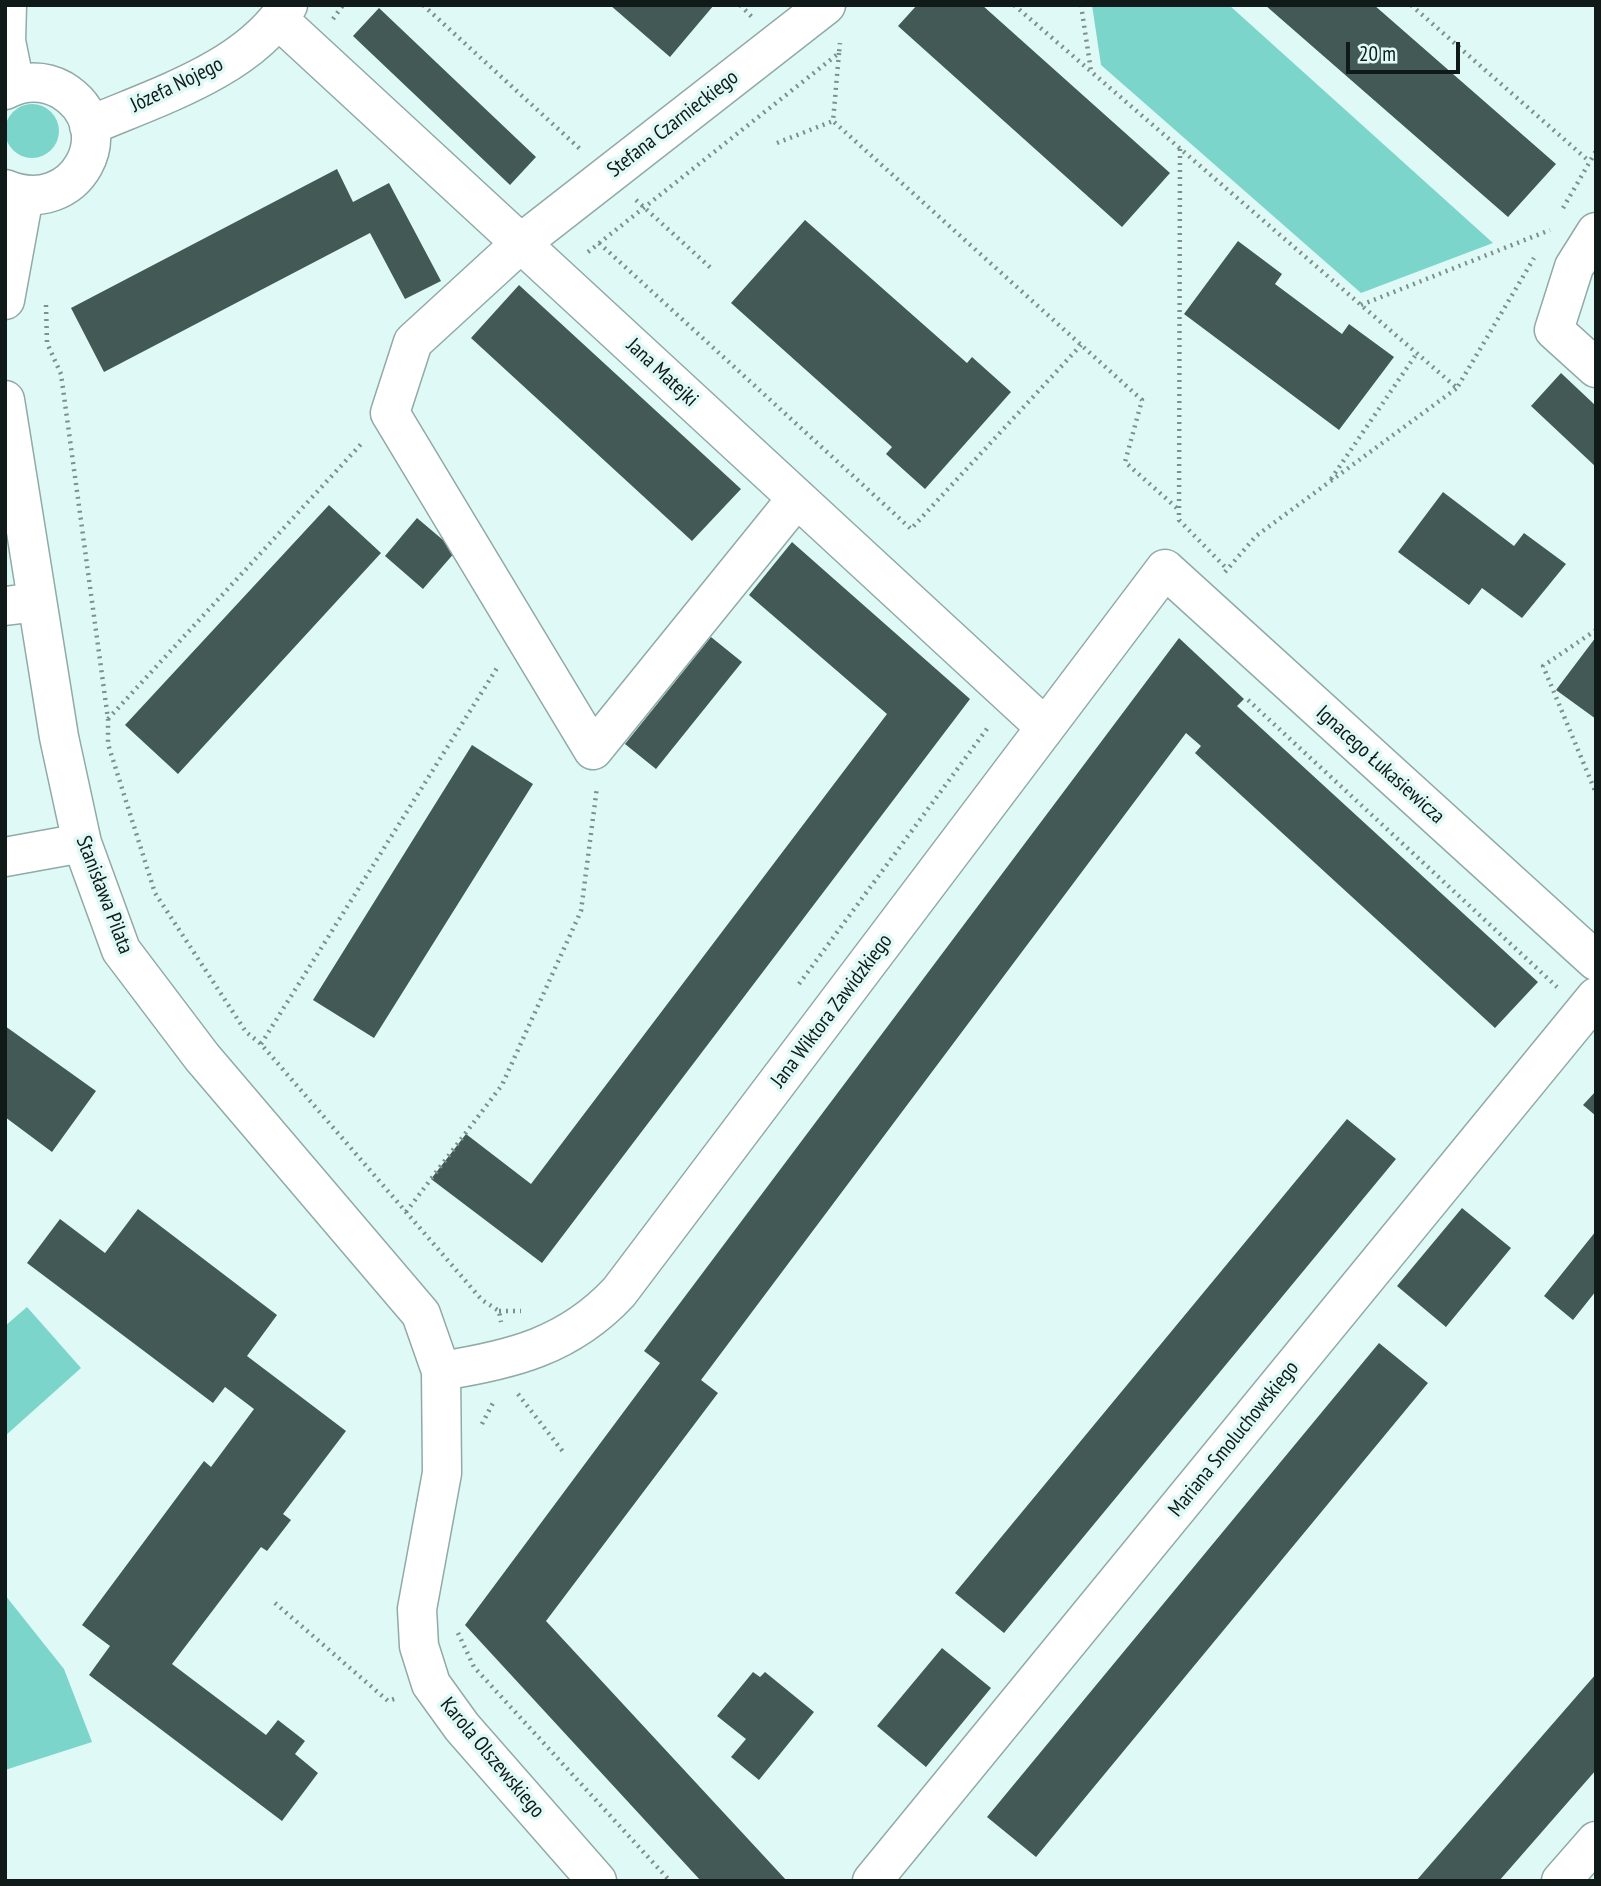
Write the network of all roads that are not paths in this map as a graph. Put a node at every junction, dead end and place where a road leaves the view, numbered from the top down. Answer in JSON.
{"nodes":[{"id":1,"x":7,"y":5,"type":"edge"},
{"id":2,"x":826,"y":5,"type":"edge"},
{"id":3,"x":283,"y":13,"type":"edge"},
{"id":4,"x":10,"y":87,"type":"edge"},
{"id":5,"x":89,"y":126,"type":"junction"},
{"id":6,"x":15,"y":193,"type":"edge"},
{"id":7,"x":1596,"y":232,"type":"edge"},
{"id":8,"x":521,"y":243,"type":"junction"},
{"id":9,"x":5,"y":300,"type":"edge"},
{"id":10,"x":1596,"y":368,"type":"edge"},
{"id":11,"x":5,"y":400,"type":"edge"},
{"id":12,"x":797,"y":498,"type":"junction"},
{"id":13,"x":1165,"y":569,"type":"joint"},
{"id":14,"x":21,"y":604,"type":"edge"},
{"id":15,"x":1045,"y":727,"type":"junction"},
{"id":16,"x":82,"y":843,"type":"junction"},
{"id":17,"x":5,"y":857,"type":"edge"},
{"id":18,"x":1596,"y":961,"type":"edge"},
{"id":19,"x":1596,"y":997,"type":"edge"},
{"id":20,"x":441,"y":1371,"type":"junction"},
{"id":21,"x":1596,"y":1841,"type":"edge"},
{"id":22,"x":597,"y":1881,"type":"edge"},
{"id":23,"x":872,"y":1881,"type":"edge"},
{"id":24,"x":1561,"y":1881,"type":"edge"}],
"edges":[{"from":1,"to":4,"type":"street"},
{"from":2,"to":8,"type":"street","name":"Stefana Czarnieckiego"},
{"from":3,"to":5,"type":"street","name":"Józefa Nojego"},
{"from":3,"to":8,"type":"street","name":"Jana Matejki"},
{"from":4,"to":5,"type":"street"},
{"from":5,"to":6,"type":"street"},
{"from":6,"to":9,"type":"street"},
{"from":7,"to":10,"type":"street"},
{"from":8,"to":12,"type":"street","name":"Jana Matejki"},
{"from":8,"to":12,"type":"street","name":"Stefana Czarnieckiego"},
{"from":11,"to":14,"type":"street","name":"Stanisława Pilata"},
{"from":12,"to":15,"type":"street","name":"Jana Matejki"},
{"from":13,"to":15,"type":"street","name":"Jana Wiktora Zawidzkiego"},
{"from":13,"to":18,"type":"street","name":"Ignacego Łukasiewicza"},
{"from":14,"to":16,"type":"street","name":"Stanisława Pilata"},
{"from":15,"to":20,"type":"street","name":"Jana Wiktora Zawidzkiego"},
{"from":16,"to":17,"type":"street"},
{"from":16,"to":20,"type":"street","name":"Stanisława Pilata"},
{"from":19,"to":23,"type":"street","name":"Mariana Smoluchowskiego"},
{"from":20,"to":22,"type":"street","name":"Karola Olszewskiego"},
{"from":21,"to":24,"type":"street"}]}
